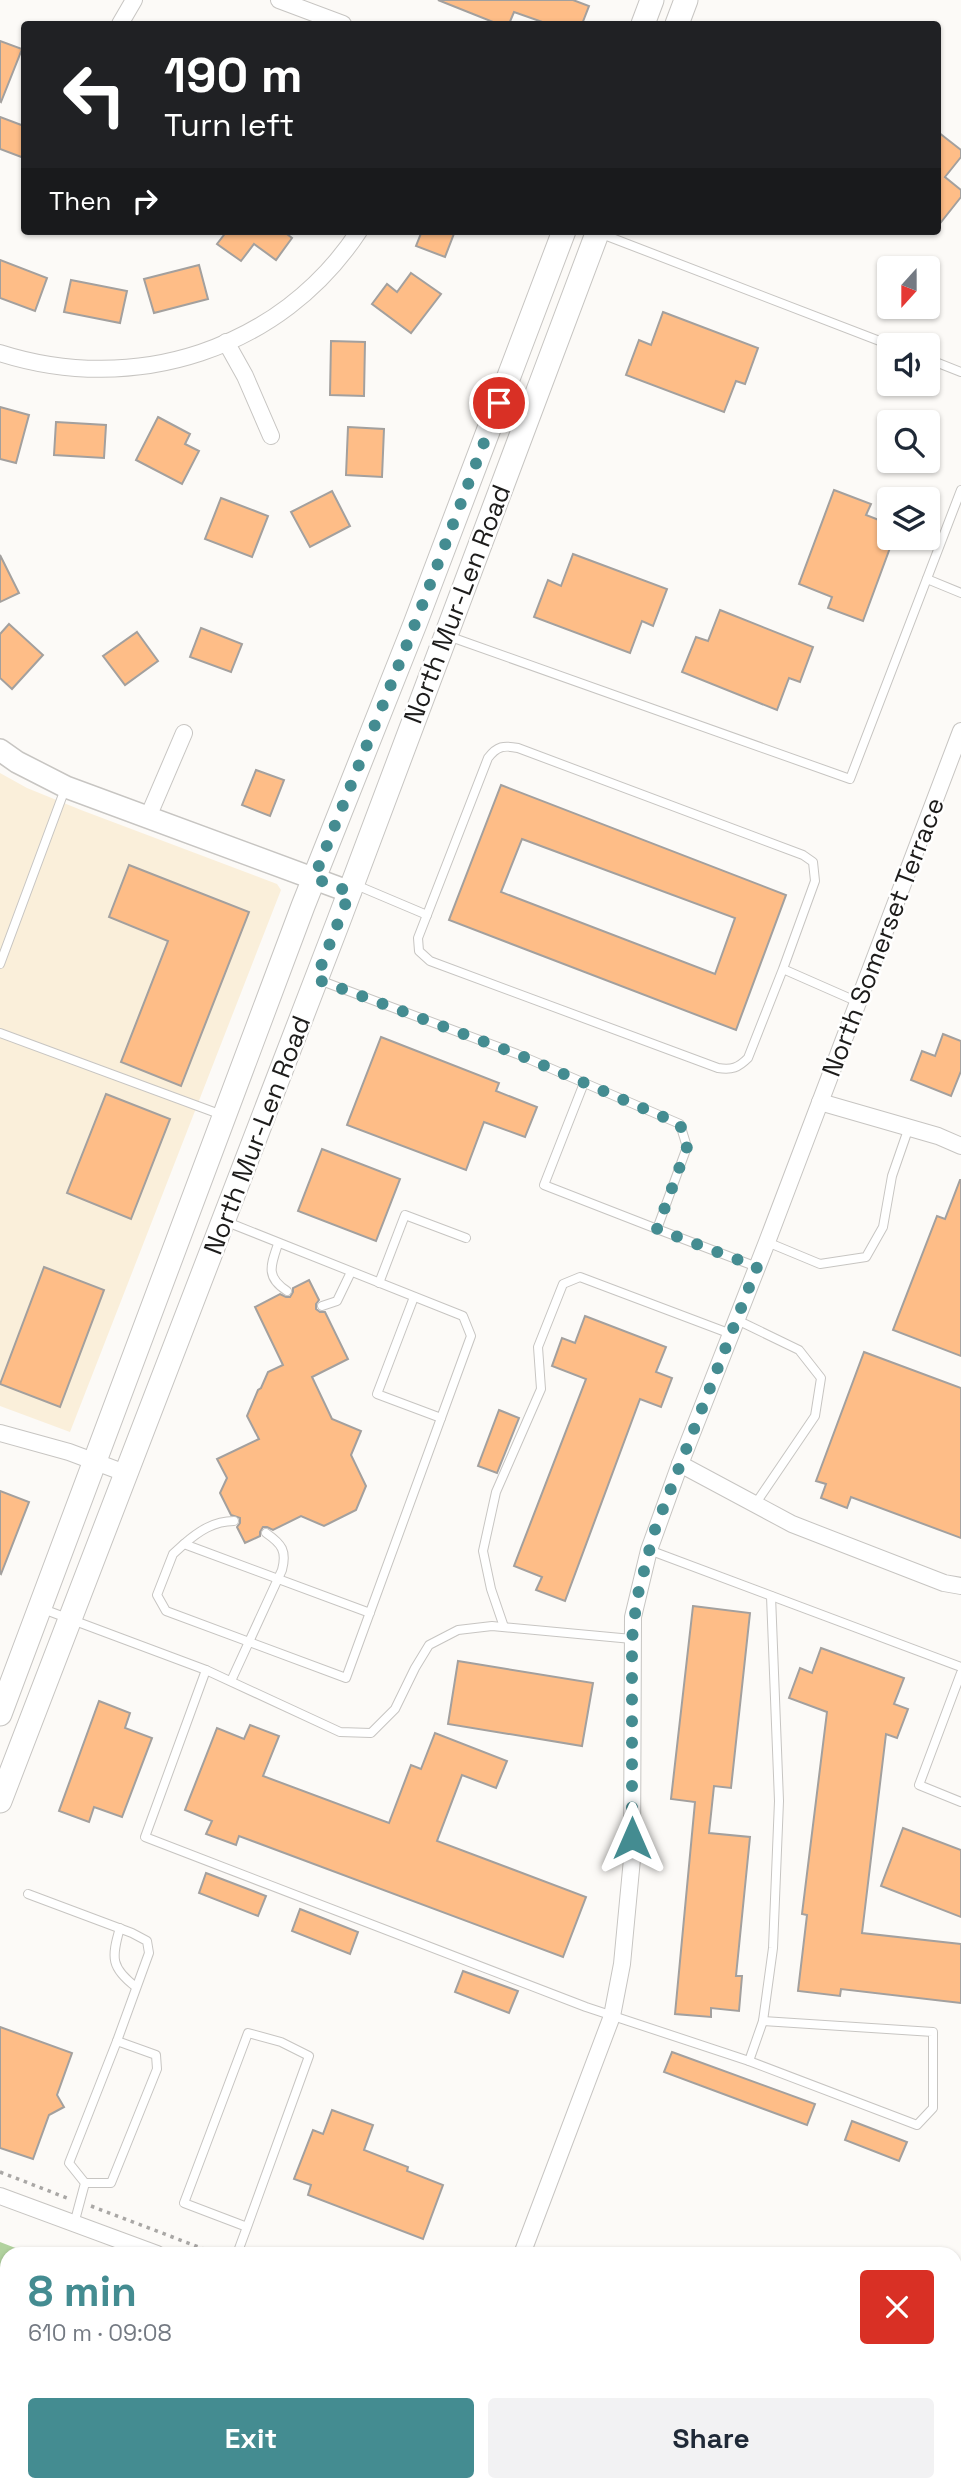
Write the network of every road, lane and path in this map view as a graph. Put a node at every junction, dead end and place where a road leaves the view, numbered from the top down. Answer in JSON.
{"nodes":[{"id":1,"x":134,"y":0,"type":"edge"},
{"id":2,"x":279,"y":0,"type":"edge"},
{"id":3,"x":652,"y":0,"type":"edge"},
{"id":4,"x":686,"y":0,"type":"edge"},
{"id":5,"x":122,"y":21,"type":"edge"},
{"id":6,"x":335,"y":21,"type":"edge"},
{"id":7,"x":644,"y":21,"type":"edge"},
{"id":8,"x":678,"y":21,"type":"edge"},
{"id":9,"x":356,"y":235,"type":"edge"},
{"id":10,"x":562,"y":235,"type":"edge"},
{"id":11,"x":597,"y":235,"type":"edge"},
{"id":12,"x":606,"y":235,"type":"edge"},
{"id":13,"x":877,"y":340,"type":"edge"},
{"id":14,"x":226,"y":342,"type":"junction"},
{"id":15,"x":0,"y":353,"type":"edge"},
{"id":16,"x":940,"y":364,"type":"edge"},
{"id":17,"x":961,"y":372,"type":"edge"},
{"id":18,"x":271,"y":436,"type":"dead end"},
{"id":19,"x":961,"y":490,"type":"edge"},
{"id":20,"x":927,"y":579,"type":"junction"},
{"id":21,"x":961,"y":593,"type":"edge"},
{"id":22,"x":445,"y":635,"type":"junction"},
{"id":23,"x":961,"y":731,"type":"edge"},
{"id":24,"x":184,"y":733,"type":"dead end"},
{"id":25,"x":0,"y":750,"type":"edge"},
{"id":26,"x":66,"y":787,"type":"junction"},
{"id":27,"x":148,"y":817,"type":"junction"},
{"id":28,"x":314,"y":878,"type":"junction"},
{"id":29,"x":351,"y":888,"type":"junction"},
{"id":30,"x":427,"y":915,"type":"junction"},
{"id":31,"x":0,"y":964,"type":"edge"},
{"id":32,"x":783,"y":969,"type":"junction"},
{"id":33,"x":316,"y":979,"type":"junction"},
{"id":34,"x":858,"y":1002,"type":"junction"},
{"id":35,"x":0,"y":1033,"type":"edge"},
{"id":36,"x":583,"y":1083,"type":"junction"},
{"id":37,"x":820,"y":1102,"type":"junction"},
{"id":38,"x":225,"y":1116,"type":"junction"},
{"id":39,"x":909,"y":1127,"type":"junction"},
{"id":40,"x":961,"y":1146,"type":"edge"},
{"id":41,"x":224,"y":1220,"type":"junction"},
{"id":42,"x":657,"y":1229,"type":"junction"},
{"id":43,"x":466,"y":1238,"type":"dead end"},
{"id":44,"x":767,"y":1242,"type":"junction"},
{"id":45,"x":278,"y":1244,"type":"junction"},
{"id":46,"x":757,"y":1267,"type":"junction"},
{"id":47,"x":351,"y":1272,"type":"junction"},
{"id":48,"x":379,"y":1283,"type":"junction"},
{"id":49,"x":286,"y":1291,"type":"dead end"},
{"id":50,"x":414,"y":1297,"type":"junction"},
{"id":51,"x":322,"y":1306,"type":"dead end"},
{"id":52,"x":734,"y":1327,"type":"junction"},
{"id":53,"x":441,"y":1418,"type":"junction"},
{"id":54,"x":0,"y":1433,"type":"edge"},
{"id":55,"x":96,"y":1461,"type":"junction"},
{"id":56,"x":680,"y":1464,"type":"junction"},
{"id":57,"x":125,"y":1473,"type":"junction"},
{"id":58,"x":756,"y":1503,"type":"junction"},
{"id":59,"x":234,"y":1521,"type":"dead end"},
{"id":60,"x":266,"y":1533,"type":"dead end"},
{"id":61,"x":184,"y":1544,"type":"junction"},
{"id":62,"x":649,"y":1550,"type":"junction"},
{"id":63,"x":278,"y":1579,"type":"junction"},
{"id":64,"x":961,"y":1586,"type":"edge"},
{"id":65,"x":771,"y":1596,"type":"junction"},
{"id":66,"x":40,"y":1608,"type":"junction"},
{"id":67,"x":370,"y":1613,"type":"junction"},
{"id":68,"x":70,"y":1618,"type":"junction"},
{"id":69,"x":504,"y":1627,"type":"junction"},
{"id":70,"x":632,"y":1639,"type":"junction"},
{"id":71,"x":249,"y":1641,"type":"junction"},
{"id":72,"x":961,"y":1667,"type":"edge"},
{"id":73,"x":206,"y":1670,"type":"junction"},
{"id":74,"x":961,"y":1673,"type":"edge"},
{"id":75,"x":231,"y":1681,"type":"junction"},
{"id":76,"x":0,"y":1714,"type":"edge"},
{"id":77,"x":0,"y":1801,"type":"edge"},
{"id":78,"x":961,"y":1802,"type":"edge"},
{"id":79,"x":28,"y":1894,"type":"dead end"},
{"id":80,"x":120,"y":1928,"type":"junction"},
{"id":81,"x":136,"y":1987,"type":"junction"},
{"id":82,"x":612,"y":2016,"type":"junction"},
{"id":83,"x":763,"y":2021,"type":"junction"},
{"id":84,"x":117,"y":2041,"type":"junction"},
{"id":85,"x":749,"y":2062,"type":"junction"},
{"id":86,"x":0,"y":2172,"type":"edge"},
{"id":87,"x":85,"y":2183,"type":"junction"},
{"id":88,"x":0,"y":2196,"type":"edge"},
{"id":89,"x":81,"y":2203,"type":"junction"},
{"id":90,"x":74,"y":2224,"type":"junction"},
{"id":91,"x":247,"y":2227,"type":"junction"},
{"id":92,"x":137,"y":2247,"type":"edge"},
{"id":93,"x":198,"y":2247,"type":"edge"},
{"id":94,"x":240,"y":2247,"type":"edge"},
{"id":95,"x":525,"y":2247,"type":"edge"}],
"edges":[{"from":1,"to":5,"type":"street"},
{"from":2,"to":6,"type":"street"},
{"from":3,"to":7,"type":"main road"},
{"from":4,"to":8,"type":"main road"},
{"from":9,"to":14,"type":"street"},
{"from":10,"to":28,"type":"main road","name":"North Mur-Len Road"},
{"from":11,"to":22,"type":"main road","name":"North Mur-Len Road"},
{"from":12,"to":13,"type":"lane"},
{"from":14,"to":15,"type":"street"},
{"from":14,"to":18,"type":"street"},
{"from":16,"to":17,"type":"lane"},
{"from":19,"to":20,"type":"lane"},
{"from":20,"to":21,"type":"lane"},
{"from":20,"to":22,"type":"lane"},
{"from":22,"to":29,"type":"main road","name":"North Mur-Len Road"},
{"from":23,"to":34,"type":"street","name":"North Somerset Terrace"},
{"from":24,"to":27,"type":"street"},
{"from":25,"to":26,"type":"street"},
{"from":26,"to":27,"type":"street"},
{"from":26,"to":31,"type":"lane"},
{"from":27,"to":28,"type":"street"},
{"from":28,"to":29,"type":"street"},
{"from":28,"to":38,"type":"main road","name":"North Mur-Len Road"},
{"from":29,"to":30,"type":"lane"},
{"from":29,"to":33,"type":"main road","name":"North Mur-Len Road"},
{"from":30,"to":32,"type":"lane"},
{"from":30,"to":32,"type":"lane"},
{"from":32,"to":34,"type":"lane"},
{"from":33,"to":36,"type":"lane"},
{"from":33,"to":41,"type":"main road","name":"North Mur-Len Road"},
{"from":34,"to":37,"type":"street","name":"North Somerset Terrace"},
{"from":35,"to":38,"type":"lane"},
{"from":36,"to":42,"type":"lane"},
{"from":36,"to":42,"type":"lane"},
{"from":37,"to":39,"type":"street","name":"North Somerset Terrace"},
{"from":37,"to":44,"type":"street","name":"North Somerset Terrace"},
{"from":38,"to":55,"type":"main road","name":"North Mur-Len Road"},
{"from":39,"to":40,"type":"street","name":"North Somerset Terrace"},
{"from":39,"to":44,"type":"lane"},
{"from":41,"to":45,"type":"lane"},
{"from":41,"to":57,"type":"main road","name":"North Mur-Len Road"},
{"from":42,"to":46,"type":"lane"},
{"from":43,"to":48,"type":"lane"},
{"from":44,"to":46,"type":"street","name":"North Somerset Terrace"},
{"from":45,"to":47,"type":"lane"},
{"from":45,"to":49,"type":"lane"},
{"from":46,"to":52,"type":"street","name":"North Somerset Terrace"},
{"from":47,"to":48,"type":"lane"},
{"from":47,"to":51,"type":"lane"},
{"from":48,"to":50,"type":"lane"},
{"from":50,"to":53,"type":"lane"},
{"from":50,"to":53,"type":"lane"},
{"from":52,"to":56,"type":"street","name":"North Somerset Terrace"},
{"from":52,"to":58,"type":"lane"},
{"from":52,"to":69,"type":"lane"},
{"from":53,"to":67,"type":"lane"},
{"from":54,"to":55,"type":"street"},
{"from":55,"to":57,"type":"street"},
{"from":55,"to":66,"type":"main road","name":"North Mur-Len Road"},
{"from":56,"to":58,"type":"street"},
{"from":56,"to":62,"type":"street","name":"North Somerset Terrace"},
{"from":57,"to":68,"type":"main road","name":"North Mur-Len Road"},
{"from":58,"to":64,"type":"street"},
{"from":59,"to":61,"type":"lane"},
{"from":60,"to":63,"type":"lane"},
{"from":61,"to":63,"type":"lane"},
{"from":61,"to":71,"type":"lane"},
{"from":62,"to":65,"type":"lane"},
{"from":62,"to":70,"type":"street","name":"North Somerset Terrace"},
{"from":63,"to":67,"type":"lane"},
{"from":63,"to":71,"type":"lane"},
{"from":65,"to":72,"type":"lane"},
{"from":65,"to":83,"type":"lane"},
{"from":66,"to":68,"type":"lane"},
{"from":66,"to":76,"type":"main road","name":"North Mur-Len Road"},
{"from":67,"to":71,"type":"lane"},
{"from":68,"to":73,"type":"lane"},
{"from":68,"to":77,"type":"main road","name":"North Mur-Len Road"},
{"from":69,"to":70,"type":"lane"},
{"from":69,"to":75,"type":"lane"},
{"from":70,"to":82,"type":"street","name":"North Somerset Terrace"},
{"from":71,"to":75,"type":"lane"},
{"from":73,"to":75,"type":"lane"},
{"from":73,"to":82,"type":"lane"},
{"from":74,"to":78,"type":"lane"},
{"from":79,"to":80,"type":"lane"},
{"from":80,"to":81,"type":"lane"},
{"from":80,"to":81,"type":"lane"},
{"from":81,"to":84,"type":"lane"},
{"from":82,"to":85,"type":"lane"},
{"from":82,"to":95,"type":"street","name":"North Somerset Terrace"},
{"from":83,"to":85,"type":"lane"},
{"from":83,"to":85,"type":"lane"},
{"from":84,"to":87,"type":"lane"},
{"from":84,"to":87,"type":"lane"},
{"from":86,"to":89,"type":"path"},
{"from":87,"to":89,"type":"lane"},
{"from":88,"to":90,"type":"street"},
{"from":89,"to":90,"type":"lane"},
{"from":89,"to":93,"type":"path"},
{"from":90,"to":92,"type":"street"},
{"from":91,"to":91,"type":"lane"},
{"from":91,"to":94,"type":"lane"}]}
